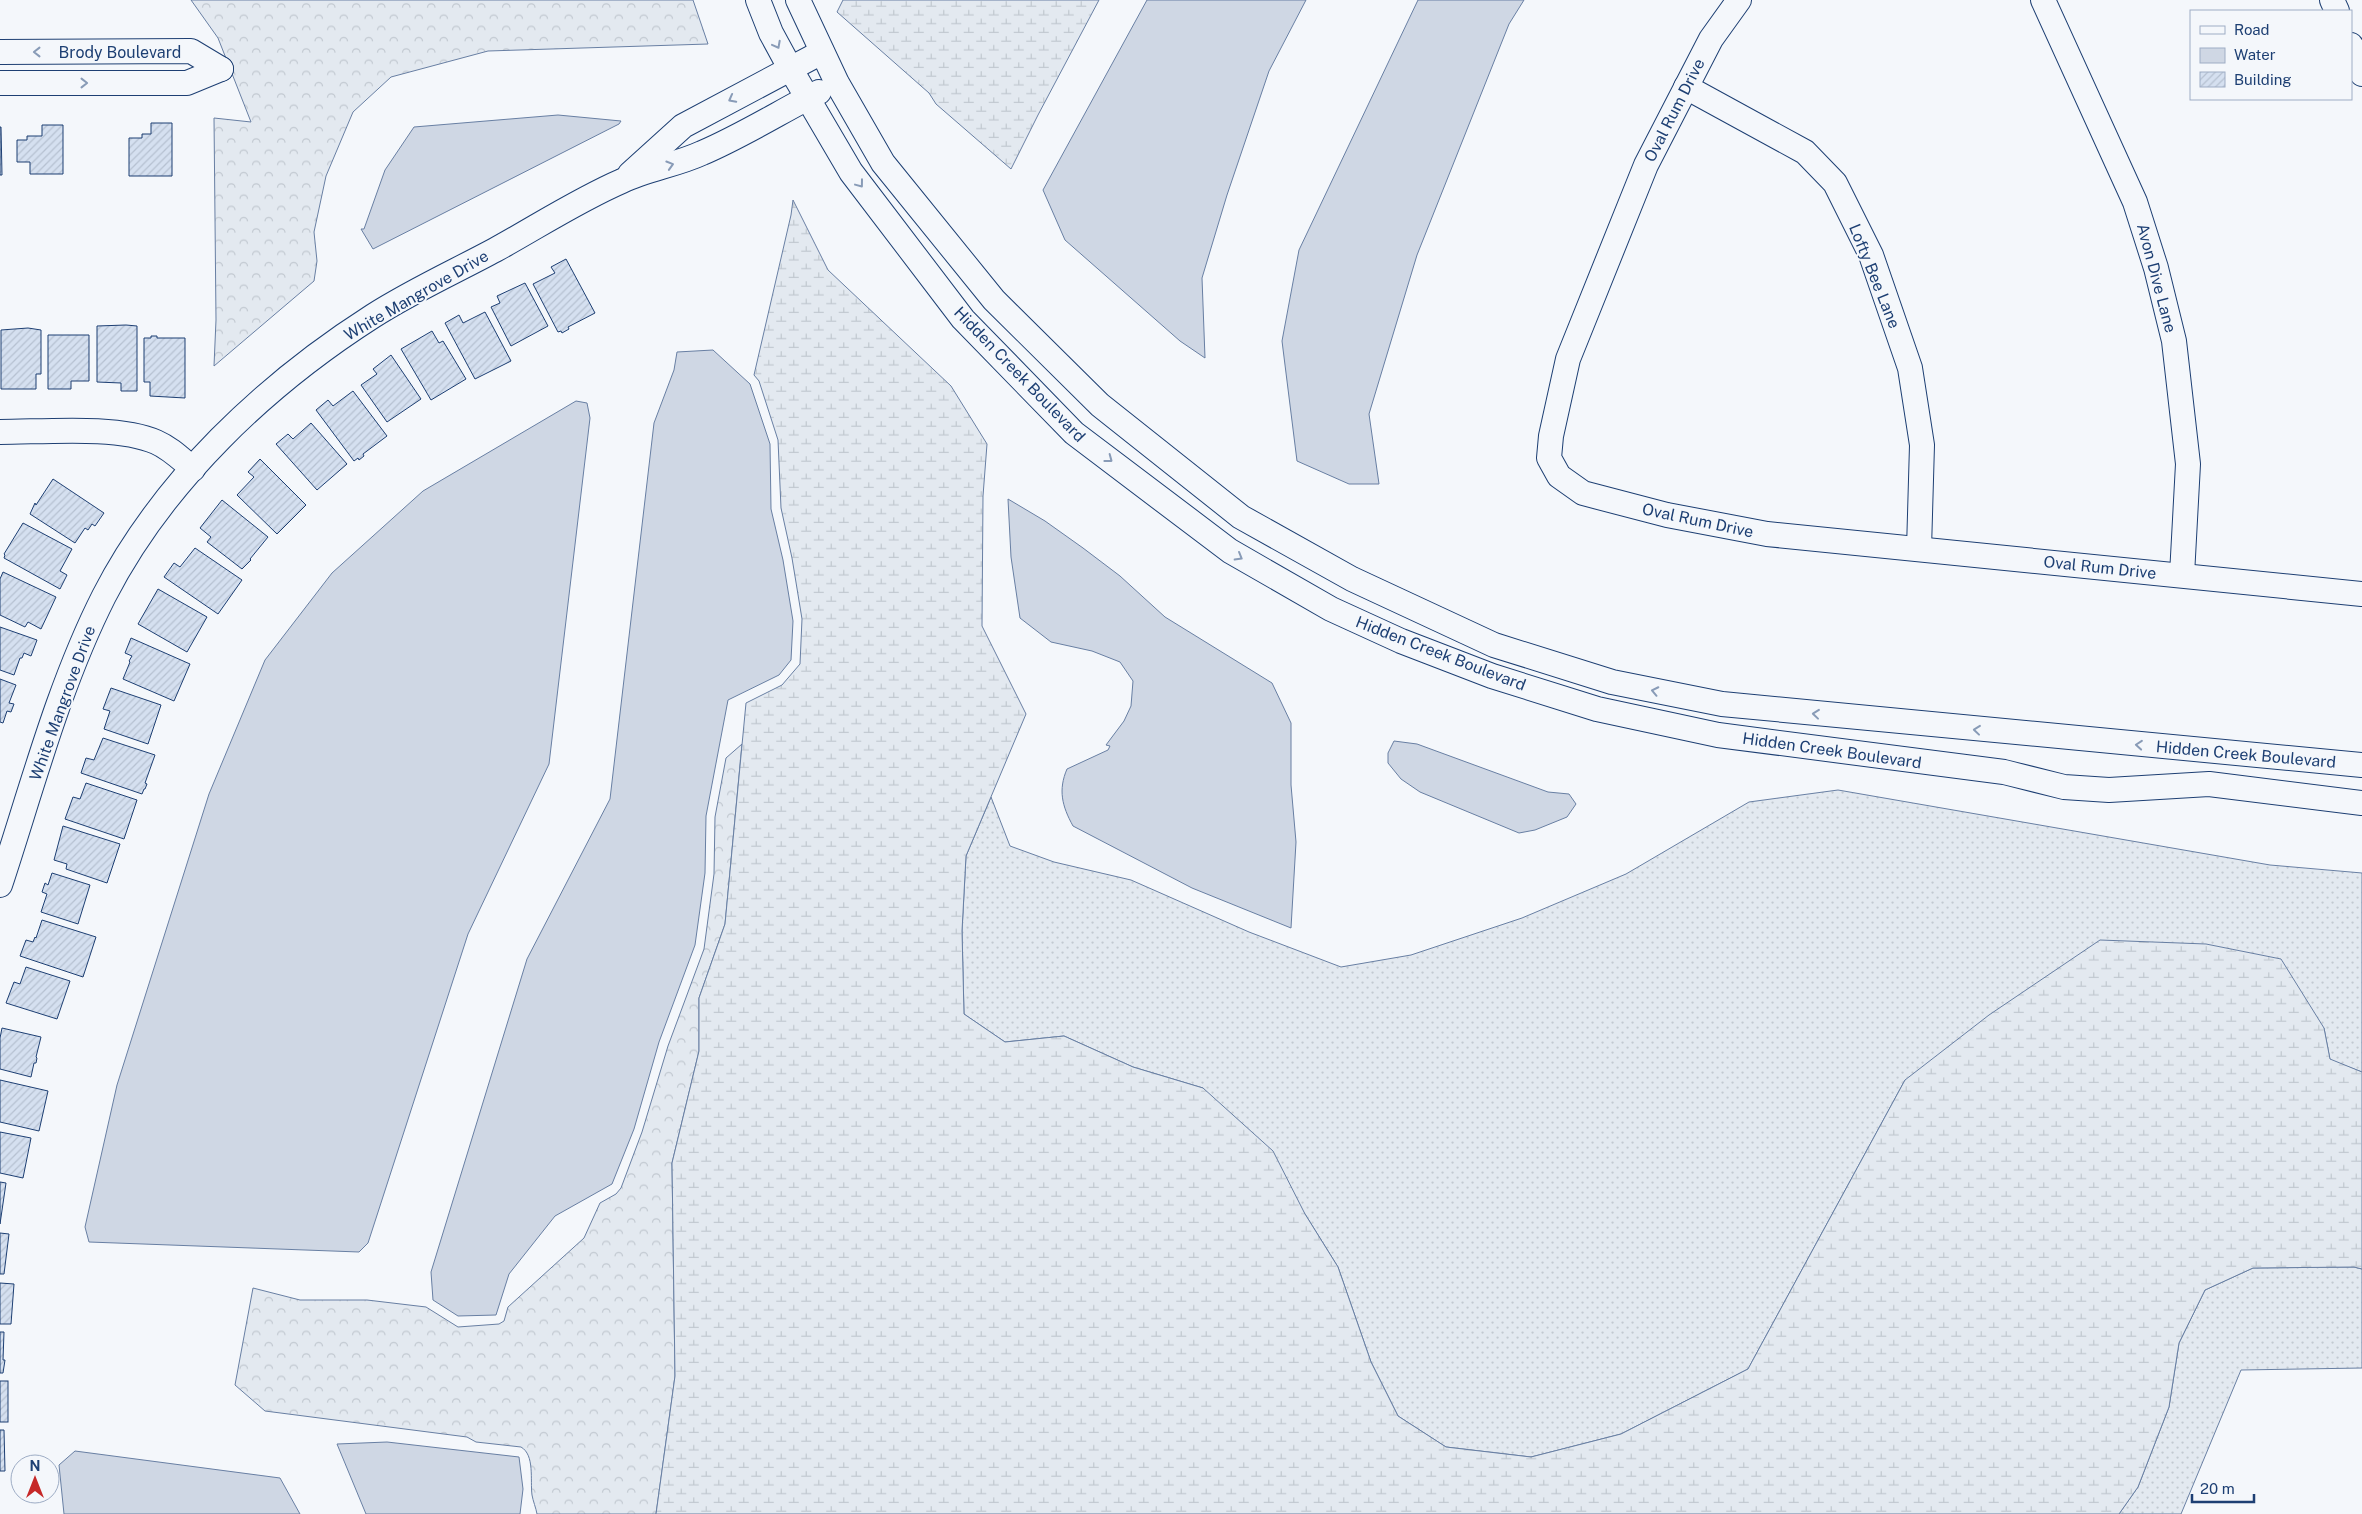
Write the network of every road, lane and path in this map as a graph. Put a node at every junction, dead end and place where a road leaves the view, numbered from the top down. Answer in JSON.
{"nodes":[{"id":1,"x":758,"y":0,"type":"edge"},
{"id":2,"x":798,"y":0,"type":"edge"},
{"id":3,"x":1739,"y":0,"type":"edge"},
{"id":4,"x":2043,"y":0,"type":"edge"},
{"id":5,"x":2352,"y":48,"type":"edge"},
{"id":6,"x":0,"y":52,"type":"edge"},
{"id":7,"x":822,"y":52,"type":"junction"},
{"id":8,"x":790,"y":68,"type":"junction"},
{"id":9,"x":2362,"y":74,"type":"edge"},
{"id":10,"x":0,"y":83,"type":"edge"},
{"id":11,"x":837,"y":83,"type":"junction"},
{"id":12,"x":1686,"y":87,"type":"junction"},
{"id":13,"x":807,"y":98,"type":"junction"},
{"id":14,"x":623,"y":180,"type":"junction"},
{"id":15,"x":0,"y":432,"type":"edge"},
{"id":16,"x":193,"y":468,"type":"junction"},
{"id":17,"x":1919,"y":549,"type":"junction"},
{"id":18,"x":2182,"y":576,"type":"junction"},
{"id":19,"x":2362,"y":594,"type":"edge"},
{"id":20,"x":2362,"y":765,"type":"edge"},
{"id":21,"x":2362,"y":803,"type":"edge"},
{"id":22,"x":0,"y":885,"type":"edge"}],
"edges":[{"from":1,"to":8,"type":"street","name":"Hidden Creek Boulevard","one_way":true},
{"from":2,"to":7,"type":"street","name":"Hidden Creek Boulevard"},
{"from":3,"to":12,"type":"street","name":"Oval Rum Drive"},
{"from":4,"to":18,"type":"street","name":"Avon Dive Lane"},
{"from":5,"to":9,"type":"street"},
{"from":10,"to":6,"type":"street","name":"Brody Boulevard","one_way":true},
{"from":7,"to":8,"type":"street","name":"White Mangrove Drive"},
{"from":7,"to":11,"type":"street","name":"Hidden Creek Boulevard"},
{"from":8,"to":13,"type":"street","name":"Hidden Creek Boulevard"},
{"from":8,"to":14,"type":"street","name":"White Mangrove Drive","one_way":true},
{"from":11,"to":13,"type":"street","name":"White Mangrove Drive"},
{"from":20,"to":11,"type":"street","name":"Hidden Creek Boulevard","one_way":true},
{"from":12,"to":17,"type":"street","name":"Lofty Bee Lane"},
{"from":12,"to":17,"type":"street","name":"Oval Rum Drive"},
{"from":14,"to":13,"type":"street","name":"White Mangrove Drive","one_way":true},
{"from":13,"to":21,"type":"street","name":"Hidden Creek Boulevard","one_way":true},
{"from":14,"to":16,"type":"street","name":"White Mangrove Drive"},
{"from":15,"to":16,"type":"street"},
{"from":16,"to":22,"type":"street","name":"White Mangrove Drive"},
{"from":17,"to":18,"type":"street","name":"Oval Rum Drive"},
{"from":18,"to":19,"type":"street","name":"Oval Rum Drive"}]}
